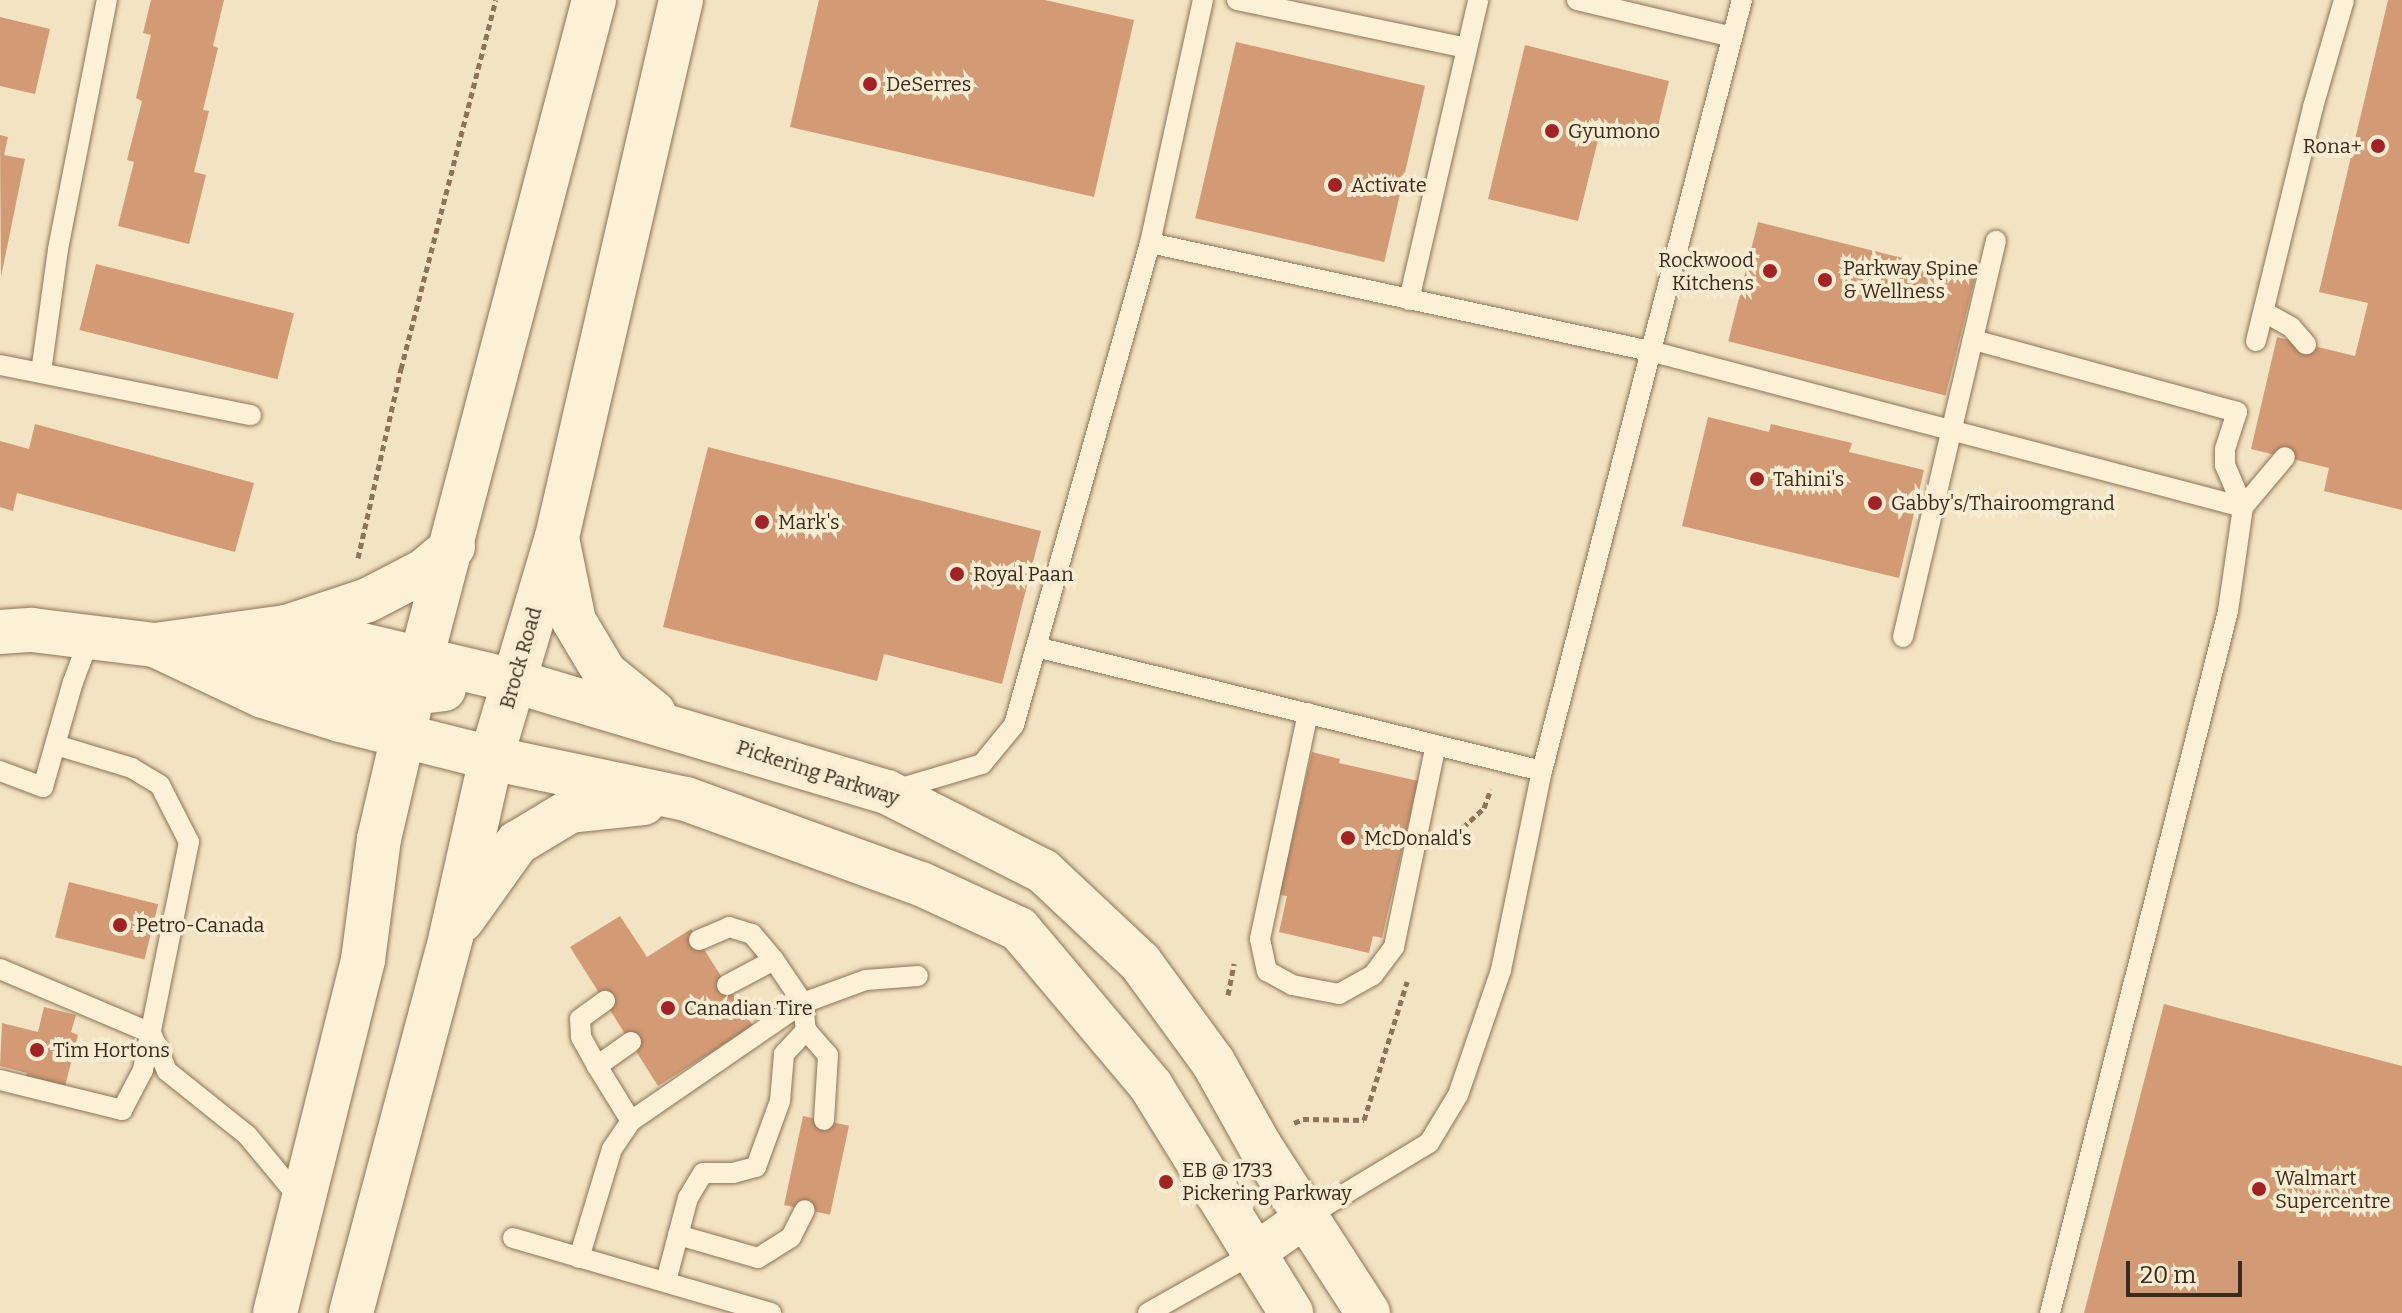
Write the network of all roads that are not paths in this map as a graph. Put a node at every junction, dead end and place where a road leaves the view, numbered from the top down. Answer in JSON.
{"nodes":[{"id":1,"x":107,"y":0,"type":"edge"},
{"id":2,"x":594,"y":0,"type":"edge"},
{"id":3,"x":681,"y":0,"type":"edge"},
{"id":4,"x":1203,"y":0,"type":"edge"},
{"id":5,"x":1237,"y":0,"type":"edge"},
{"id":6,"x":1478,"y":0,"type":"edge"},
{"id":7,"x":1577,"y":0,"type":"edge"},
{"id":8,"x":1742,"y":0,"type":"edge"},
{"id":9,"x":2344,"y":0,"type":"edge"},
{"id":10,"x":1732,"y":37,"type":"junction"},
{"id":11,"x":1466,"y":48,"type":"junction"},
{"id":12,"x":1996,"y":241,"type":"dead end"},
{"id":13,"x":1150,"y":243,"type":"junction"},
{"id":14,"x":1409,"y":300,"type":"junction"},
{"id":15,"x":2264,"y":312,"type":"junction"},
{"id":16,"x":1973,"y":340,"type":"junction"},
{"id":17,"x":2256,"y":341,"type":"dead end"},
{"id":18,"x":2306,"y":344,"type":"dead end"},
{"id":19,"x":1650,"y":351,"type":"junction"},
{"id":20,"x":0,"y":365,"type":"edge"},
{"id":21,"x":41,"y":372,"type":"junction"},
{"id":22,"x":251,"y":415,"type":"dead end"},
{"id":23,"x":1952,"y":432,"type":"junction"},
{"id":24,"x":2285,"y":457,"type":"dead end"},
{"id":25,"x":2243,"y":507,"type":"junction"},
{"id":26,"x":557,"y":537,"type":"junction"},
{"id":27,"x":453,"y":547,"type":"junction"},
{"id":28,"x":286,"y":627,"type":"junction"},
{"id":29,"x":0,"y":632,"type":"edge"},
{"id":30,"x":90,"y":637,"type":"junction"},
{"id":31,"x":1903,"y":637,"type":"dead end"},
{"id":32,"x":155,"y":645,"type":"junction"},
{"id":33,"x":1036,"y":647,"type":"junction"},
{"id":34,"x":514,"y":681,"type":"junction"},
{"id":35,"x":413,"y":696,"type":"junction"},
{"id":36,"x":1308,"y":713,"type":"junction"},
{"id":37,"x":668,"y":725,"type":"junction"},
{"id":38,"x":56,"y":745,"type":"junction"},
{"id":39,"x":1436,"y":745,"type":"junction"},
{"id":40,"x":491,"y":758,"type":"junction"},
{"id":41,"x":0,"y":771,"type":"edge"},
{"id":42,"x":1542,"y":771,"type":"junction"},
{"id":43,"x":887,"y":792,"type":"junction"},
{"id":44,"x":686,"y":799,"type":"junction"},
{"id":45,"x":451,"y":936,"type":"junction"},
{"id":46,"x":699,"y":940,"type":"dead end"},
{"id":47,"x":774,"y":960,"type":"junction"},
{"id":48,"x":0,"y":969,"type":"edge"},
{"id":49,"x":918,"y":976,"type":"dead end"},
{"id":50,"x":727,"y":985,"type":"dead end"},
{"id":51,"x":605,"y":1001,"type":"dead end"},
{"id":52,"x":803,"y":1003,"type":"junction"},
{"id":53,"x":806,"y":1030,"type":"junction"},
{"id":54,"x":151,"y":1033,"type":"junction"},
{"id":55,"x":631,"y":1042,"type":"dead end"},
{"id":56,"x":597,"y":1066,"type":"junction"},
{"id":57,"x":0,"y":1080,"type":"edge"},
{"id":58,"x":824,"y":1120,"type":"dead end"},
{"id":59,"x":631,"y":1121,"type":"junction"},
{"id":60,"x":303,"y":1202,"type":"junction"},
{"id":61,"x":805,"y":1210,"type":"dead end"},
{"id":62,"x":1305,"y":1218,"type":"junction"},
{"id":63,"x":678,"y":1235,"type":"junction"},
{"id":64,"x":513,"y":1238,"type":"dead end"},
{"id":65,"x":1256,"y":1252,"type":"junction"},
{"id":66,"x":579,"y":1258,"type":"junction"},
{"id":67,"x":666,"y":1281,"type":"junction"},
{"id":68,"x":275,"y":1313,"type":"edge"},
{"id":69,"x":351,"y":1313,"type":"edge"},
{"id":70,"x":771,"y":1313,"type":"edge"},
{"id":71,"x":1148,"y":1313,"type":"edge"},
{"id":72,"x":1291,"y":1313,"type":"edge"},
{"id":73,"x":1368,"y":1313,"type":"edge"},
{"id":74,"x":2050,"y":1313,"type":"edge"}],
"edges":[{"from":1,"to":21,"type":"lane"},
{"from":2,"to":27,"type":"main road"},
{"from":3,"to":26,"type":"main road","name":"Brock Road"},
{"from":4,"to":13,"type":"lane"},
{"from":5,"to":11,"type":"lane"},
{"from":6,"to":11,"type":"lane"},
{"from":7,"to":10,"type":"lane"},
{"from":8,"to":10,"type":"lane"},
{"from":9,"to":15,"type":"lane"},
{"from":10,"to":19,"type":"lane"},
{"from":11,"to":14,"type":"lane"},
{"from":12,"to":16,"type":"lane"},
{"from":13,"to":14,"type":"lane"},
{"from":13,"to":33,"type":"lane"},
{"from":14,"to":19,"type":"lane"},
{"from":15,"to":17,"type":"lane"},
{"from":15,"to":18,"type":"lane"},
{"from":16,"to":23,"type":"lane"},
{"from":16,"to":25,"type":"lane"},
{"from":19,"to":23,"type":"lane"},
{"from":19,"to":42,"type":"lane"},
{"from":20,"to":21,"type":"lane"},
{"from":21,"to":22,"type":"lane"},
{"from":23,"to":25,"type":"lane"},
{"from":23,"to":31,"type":"lane"},
{"from":24,"to":25,"type":"lane"},
{"from":25,"to":74,"type":"lane"},
{"from":26,"to":34,"type":"main road","name":"Brock Road"},
{"from":26,"to":37,"type":"main road"},
{"from":27,"to":28,"type":"main road"},
{"from":27,"to":35,"type":"main road"},
{"from":28,"to":32,"type":"main road","name":"Pickering Parkway"},
{"from":28,"to":35,"type":"main road","name":"Pickering Parkway"},
{"from":29,"to":30,"type":"main road","name":"Pickering Parkway"},
{"from":30,"to":32,"type":"main road","name":"Pickering Parkway"},
{"from":30,"to":38,"type":"lane"},
{"from":32,"to":35,"type":"main road","name":"Pickering Parkway"},
{"from":33,"to":36,"type":"lane"},
{"from":33,"to":43,"type":"lane"},
{"from":34,"to":35,"type":"main road","name":"Pickering Parkway"},
{"from":34,"to":37,"type":"main road","name":"Pickering Parkway"},
{"from":34,"to":40,"type":"main road","name":"Brock Road"},
{"from":35,"to":40,"type":"main road","name":"Pickering Parkway"},
{"from":35,"to":60,"type":"main road"},
{"from":36,"to":39,"type":"lane"},
{"from":36,"to":39,"type":"lane"},
{"from":37,"to":43,"type":"main road","name":"Pickering Parkway"},
{"from":38,"to":41,"type":"lane"},
{"from":38,"to":54,"type":"lane"},
{"from":39,"to":42,"type":"lane"},
{"from":40,"to":44,"type":"main road","name":"Pickering Parkway"},
{"from":40,"to":45,"type":"main road","name":"Brock Road"},
{"from":42,"to":62,"type":"lane"},
{"from":43,"to":62,"type":"main road","name":"Pickering Parkway"},
{"from":44,"to":45,"type":"main road"},
{"from":44,"to":65,"type":"main road","name":"Pickering Parkway"},
{"from":45,"to":69,"type":"main road","name":"Brock Road"},
{"from":46,"to":47,"type":"lane"},
{"from":47,"to":50,"type":"lane"},
{"from":47,"to":52,"type":"lane"},
{"from":48,"to":54,"type":"lane"},
{"from":49,"to":52,"type":"lane"},
{"from":51,"to":56,"type":"lane"},
{"from":52,"to":53,"type":"lane"},
{"from":52,"to":59,"type":"lane"},
{"from":53,"to":58,"type":"lane"},
{"from":53,"to":63,"type":"lane"},
{"from":54,"to":57,"type":"lane"},
{"from":54,"to":60,"type":"lane"},
{"from":55,"to":56,"type":"lane"},
{"from":56,"to":59,"type":"lane"},
{"from":59,"to":66,"type":"lane"},
{"from":60,"to":68,"type":"main road"},
{"from":61,"to":63,"type":"lane"},
{"from":62,"to":65,"type":"street"},
{"from":62,"to":73,"type":"main road","name":"Pickering Parkway"},
{"from":63,"to":67,"type":"lane"},
{"from":64,"to":66,"type":"lane"},
{"from":65,"to":71,"type":"lane"},
{"from":65,"to":72,"type":"main road","name":"Pickering Parkway"},
{"from":66,"to":67,"type":"lane"},
{"from":67,"to":70,"type":"lane"}]}
